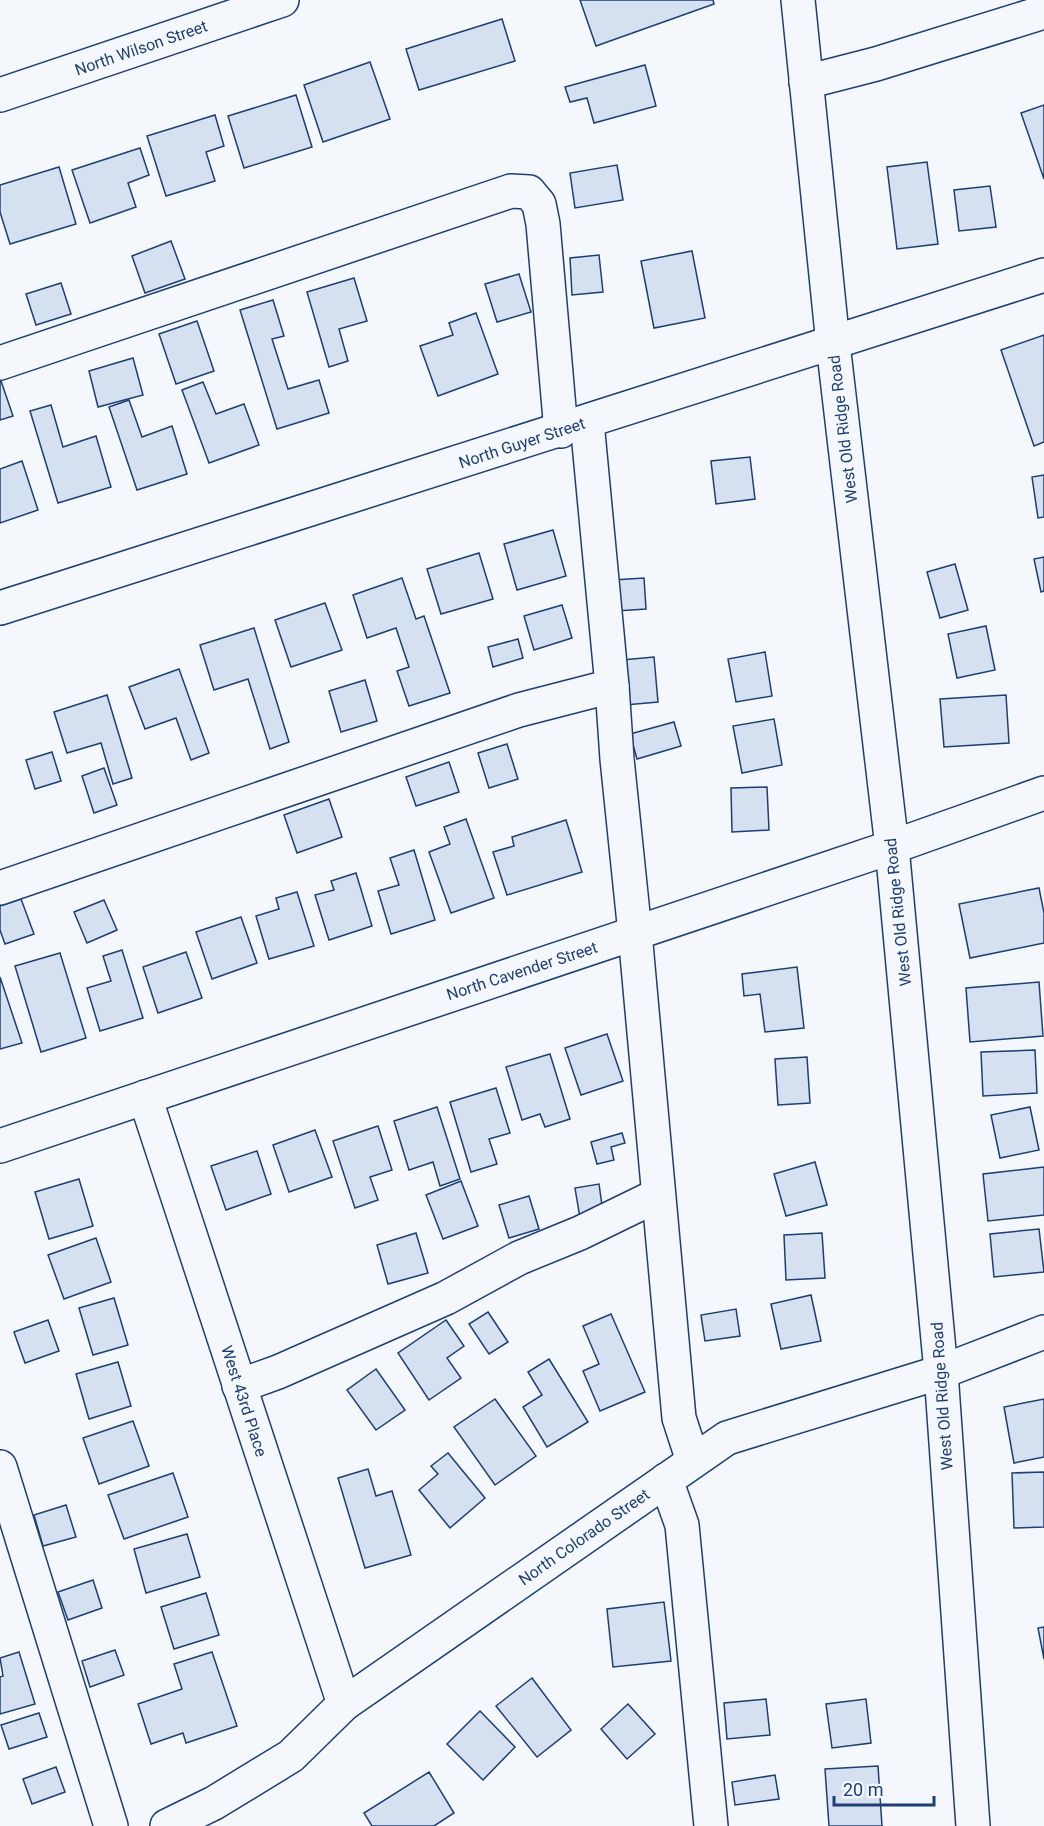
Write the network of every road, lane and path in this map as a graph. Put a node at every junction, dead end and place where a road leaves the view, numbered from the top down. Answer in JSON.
{"nodes":[{"id":1,"x":282,"y":0,"type":"edge"},
{"id":2,"x":798,"y":0,"type":"edge"},
{"id":3,"x":1044,"y":12,"type":"edge"},
{"id":4,"x":806,"y":82,"type":"junction"},
{"id":5,"x":0,"y":95,"type":"edge"},
{"id":6,"x":1044,"y":275,"type":"edge"},
{"id":7,"x":833,"y":344,"type":"junction"},
{"id":8,"x":0,"y":363,"type":"edge"},
{"id":9,"x":574,"y":426,"type":"junction"},
{"id":10,"x":0,"y":608,"type":"edge"},
{"id":11,"x":612,"y":686,"type":"junction"},
{"id":12,"x":1044,"y":793,"type":"edge"},
{"id":13,"x":892,"y":848,"type":"junction"},
{"id":14,"x":0,"y":888,"type":"edge"},
{"id":15,"x":635,"y":933,"type":"junction"},
{"id":16,"x":145,"y":1097,"type":"junction"},
{"id":17,"x":0,"y":1146,"type":"edge"},
{"id":18,"x":658,"y":1195,"type":"junction"},
{"id":19,"x":1044,"y":1332,"type":"edge"},
{"id":20,"x":941,"y":1372,"type":"junction"},
{"id":21,"x":239,"y":1386,"type":"junction"},
{"id":22,"x":693,"y":1461,"type":"junction"},
{"id":23,"x":0,"y":1467,"type":"edge"},
{"id":24,"x":666,"y":1480,"type":"junction"},
{"id":25,"x":344,"y":1704,"type":"junction"},
{"id":26,"x":111,"y":1826,"type":"edge"},
{"id":27,"x":167,"y":1826,"type":"edge"},
{"id":28,"x":711,"y":1826,"type":"edge"},
{"id":29,"x":973,"y":1826,"type":"edge"}],
"edges":[{"from":1,"to":5,"type":"street","name":"North Wilson Street"},
{"from":2,"to":4,"type":"street","name":"West Old Ridge Road"},
{"from":3,"to":4,"type":"street"},
{"from":4,"to":7,"type":"street","name":"West Old Ridge Road"},
{"from":6,"to":7,"type":"street","name":"North Guyer Street"},
{"from":7,"to":9,"type":"street","name":"North Guyer Street"},
{"from":7,"to":13,"type":"street","name":"West Old Ridge Road"},
{"from":8,"to":9,"type":"street"},
{"from":9,"to":10,"type":"street","name":"North Guyer Street"},
{"from":9,"to":11,"type":"street"},
{"from":11,"to":14,"type":"street"},
{"from":11,"to":15,"type":"street"},
{"from":12,"to":13,"type":"street","name":"North Cavender Street"},
{"from":13,"to":15,"type":"street","name":"North Cavender Street"},
{"from":13,"to":20,"type":"street","name":"West Old Ridge Road"},
{"from":15,"to":16,"type":"street","name":"North Cavender Street"},
{"from":15,"to":18,"type":"street"},
{"from":16,"to":17,"type":"street","name":"North Cavender Street"},
{"from":16,"to":21,"type":"street","name":"West 43rd Place"},
{"from":18,"to":21,"type":"street"},
{"from":18,"to":22,"type":"street"},
{"from":19,"to":20,"type":"street","name":"North Colorado Street"},
{"from":20,"to":22,"type":"street","name":"North Colorado Street"},
{"from":20,"to":29,"type":"street","name":"West Old Ridge Road"},
{"from":21,"to":25,"type":"street","name":"West 43rd Place"},
{"from":22,"to":24,"type":"street","name":"North Colorado Street"},
{"from":23,"to":26,"type":"street"},
{"from":24,"to":25,"type":"street","name":"North Colorado Street"},
{"from":24,"to":28,"type":"street"},
{"from":25,"to":27,"type":"street","name":"North Colorado Street"}]}
